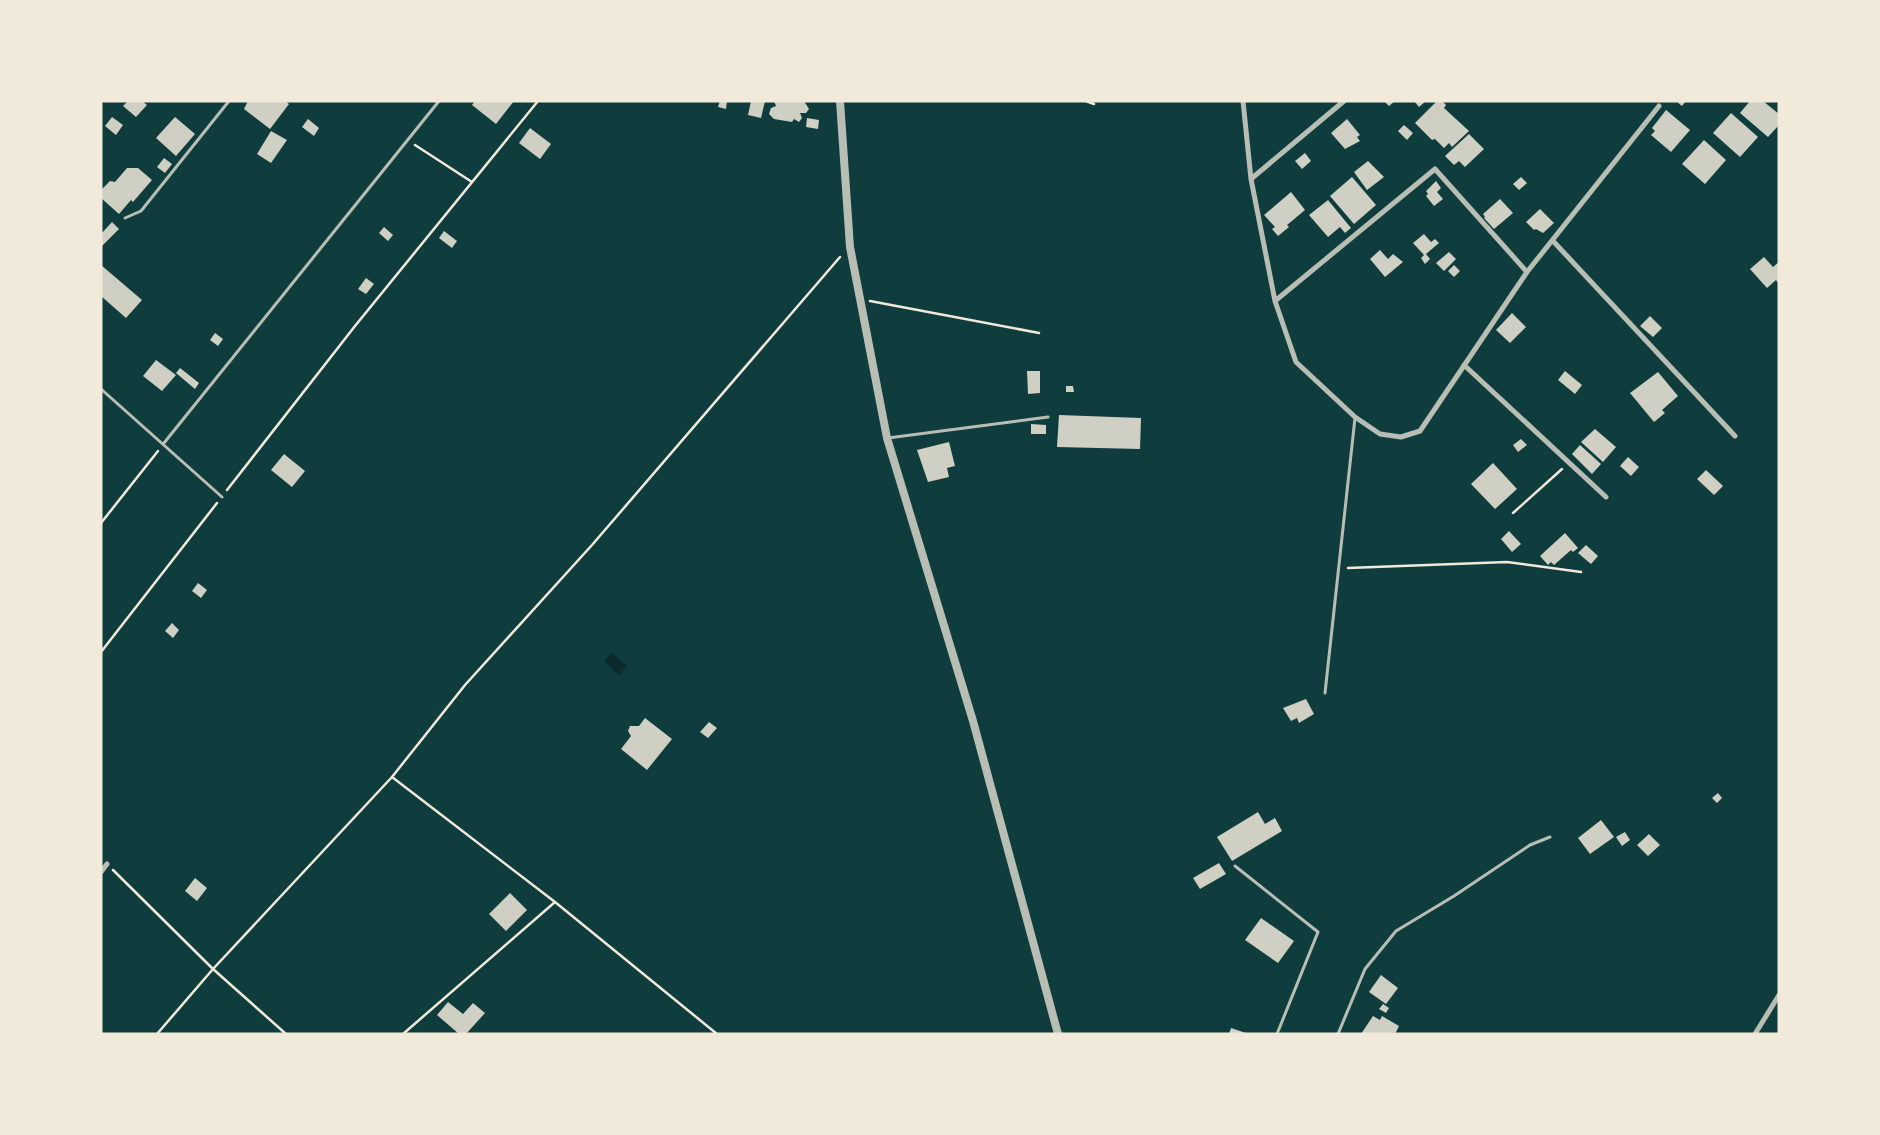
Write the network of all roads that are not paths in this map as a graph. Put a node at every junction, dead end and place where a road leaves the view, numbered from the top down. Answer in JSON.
{"nodes":[{"id":1,"x":229,"y":101,"type":"edge"},
{"id":2,"x":438,"y":101,"type":"edge"},
{"id":3,"x":840,"y":101,"type":"edge"},
{"id":4,"x":1243,"y":101,"type":"edge"},
{"id":5,"x":1344,"y":101,"type":"edge"},
{"id":6,"x":1661,"y":103,"type":"edge"},
{"id":7,"x":1251,"y":179,"type":"junction"},
{"id":8,"x":125,"y":218,"type":"dead end"},
{"id":9,"x":1553,"y":241,"type":"junction"},
{"id":10,"x":1527,"y":272,"type":"junction"},
{"id":11,"x":1275,"y":301,"type":"junction"},
{"id":12,"x":1464,"y":365,"type":"junction"},
{"id":13,"x":101,"y":389,"type":"edge"},
{"id":14,"x":1048,"y":417,"type":"dead end"},
{"id":15,"x":1355,"y":417,"type":"junction"},
{"id":16,"x":1735,"y":436,"type":"dead end"},
{"id":17,"x":887,"y":438,"type":"junction"},
{"id":18,"x":164,"y":444,"type":"junction"},
{"id":19,"x":222,"y":497,"type":"road end"},
{"id":20,"x":1606,"y":497,"type":"dead end"},
{"id":21,"x":1325,"y":693,"type":"dead end"},
{"id":22,"x":1550,"y":837,"type":"dead end"},
{"id":23,"x":107,"y":864,"type":"road end"},
{"id":24,"x":1234,"y":866,"type":"dead end"},
{"id":25,"x":101,"y":872,"type":"edge"},
{"id":26,"x":1779,"y":995,"type":"edge"},
{"id":27,"x":1058,"y":1034,"type":"edge"},
{"id":28,"x":1277,"y":1034,"type":"edge"},
{"id":29,"x":1338,"y":1034,"type":"edge"},
{"id":30,"x":1755,"y":1034,"type":"edge"}],
"edges":[{"from":1,"to":8,"type":"lane"},
{"from":2,"to":18,"type":"lane"},
{"from":3,"to":17,"type":"street"},
{"from":4,"to":7,"type":"street"},
{"from":5,"to":7,"type":"street"},
{"from":6,"to":9,"type":"street"},
{"from":7,"to":11,"type":"street"},
{"from":9,"to":10,"type":"street"},
{"from":9,"to":16,"type":"street"},
{"from":10,"to":11,"type":"street"},
{"from":10,"to":12,"type":"street"},
{"from":11,"to":15,"type":"street"},
{"from":12,"to":15,"type":"street"},
{"from":12,"to":20,"type":"street"},
{"from":13,"to":18,"type":"lane"},
{"from":14,"to":17,"type":"lane"},
{"from":15,"to":21,"type":"lane"},
{"from":17,"to":27,"type":"street"},
{"from":18,"to":19,"type":"lane"},
{"from":22,"to":29,"type":"lane"},
{"from":23,"to":25,"type":"street"},
{"from":24,"to":28,"type":"lane"},
{"from":26,"to":30,"type":"street"}]}
